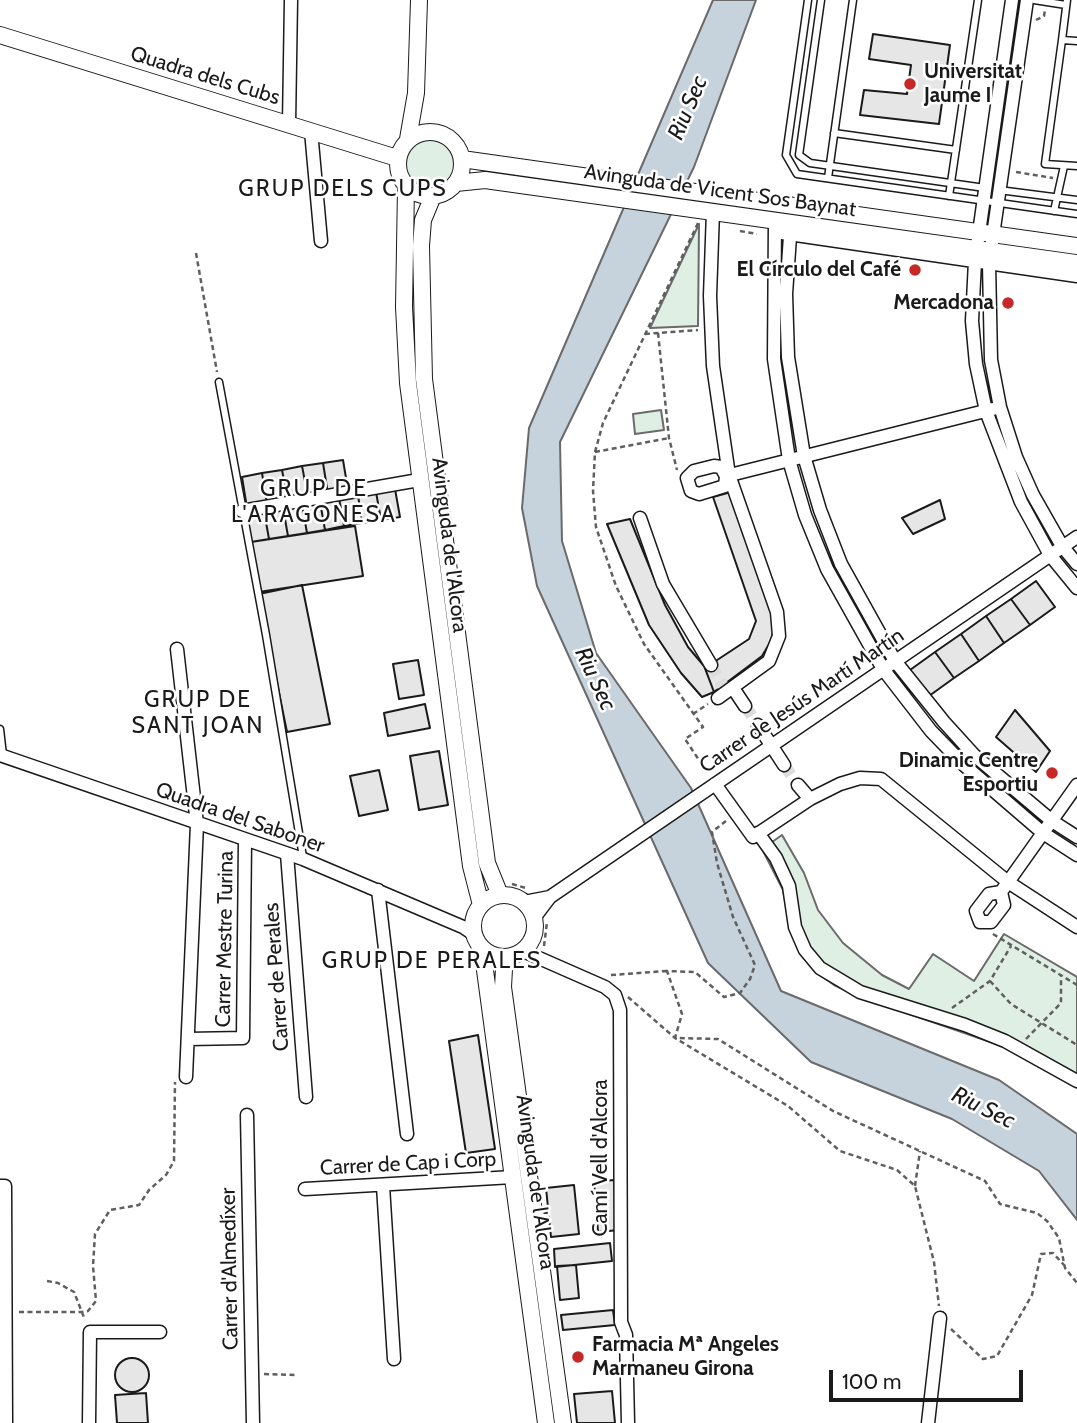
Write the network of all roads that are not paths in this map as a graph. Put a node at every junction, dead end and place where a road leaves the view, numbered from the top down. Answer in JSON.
{"nodes":[{"id":1,"x":291,"y":0,"type":"edge"},
{"id":2,"x":419,"y":0,"type":"edge"},
{"id":3,"x":808,"y":0,"type":"edge"},
{"id":4,"x":821,"y":0,"type":"edge"},
{"id":5,"x":853,"y":0,"type":"edge"},
{"id":6,"x":978,"y":0,"type":"edge"},
{"id":7,"x":1012,"y":0,"type":"edge"},
{"id":8,"x":1027,"y":0,"type":"edge"},
{"id":9,"x":1034,"y":0,"type":"edge"},
{"id":10,"x":1046,"y":2,"type":"edge"},
{"id":11,"x":1067,"y":2,"type":"edge"},
{"id":12,"x":0,"y":35,"type":"edge"},
{"id":13,"x":1062,"y":40,"type":"junction"},
{"id":14,"x":1077,"y":41,"type":"edge"},
{"id":15,"x":416,"y":93,"type":"junction"},
{"id":16,"x":289,"y":124,"type":"junction"},
{"id":17,"x":311,"y":131,"type":"junction"},
{"id":18,"x":429,"y":131,"type":"junction"},
{"id":19,"x":834,"y":134,"type":"junction"},
{"id":20,"x":408,"y":139,"type":"junction"},
{"id":21,"x":956,"y":150,"type":"junction"},
{"id":22,"x":397,"y":158,"type":"junction"},
{"id":23,"x":462,"y":159,"type":"junction"},
{"id":24,"x":830,"y":166,"type":"junction"},
{"id":25,"x":1064,"y":166,"type":"junction"},
{"id":26,"x":1077,"y":166,"type":"edge"},
{"id":27,"x":828,"y":178,"type":"junction"},
{"id":28,"x":456,"y":183,"type":"junction"},
{"id":29,"x":951,"y":183,"type":"junction"},
{"id":30,"x":406,"y":187,"type":"junction"},
{"id":31,"x":985,"y":194,"type":"junction"},
{"id":32,"x":433,"y":196,"type":"junction"},
{"id":33,"x":949,"y":196,"type":"junction"},
{"id":34,"x":999,"y":196,"type":"junction"},
{"id":35,"x":1057,"y":198,"type":"junction"},
{"id":36,"x":1077,"y":201,"type":"edge"},
{"id":37,"x":708,"y":211,"type":"junction"},
{"id":38,"x":1054,"y":211,"type":"junction"},
{"id":39,"x":1077,"y":214,"type":"edge"},
{"id":40,"x":783,"y":227,"type":"junction"},
{"id":41,"x":321,"y":242,"type":"dead end"},
{"id":42,"x":1077,"y":246,"type":"edge"},
{"id":43,"x":984,"y":249,"type":"junction"},
{"id":44,"x":1077,"y":263,"type":"edge"},
{"id":45,"x":1077,"y":276,"type":"edge"},
{"id":46,"x":219,"y":383,"type":"road end"},
{"id":47,"x":1000,"y":407,"type":"junction"},
{"id":48,"x":986,"y":411,"type":"junction"},
{"id":49,"x":804,"y":456,"type":"junction"},
{"id":50,"x":789,"y":460,"type":"junction"},
{"id":51,"x":728,"y":475,"type":"junction"},
{"id":52,"x":419,"y":480,"type":"junction"},
{"id":53,"x":242,"y":512,"type":"junction"},
{"id":54,"x":640,"y":518,"type":"dead end"},
{"id":55,"x":1077,"y":537,"type":"edge"},
{"id":56,"x":1062,"y":546,"type":"junction"},
{"id":57,"x":1050,"y":555,"type":"junction"},
{"id":58,"x":1077,"y":564,"type":"edge"},
{"id":59,"x":1077,"y":588,"type":"edge"},
{"id":60,"x":177,"y":649,"type":"dead end"},
{"id":61,"x":895,"y":661,"type":"junction"},
{"id":62,"x":710,"y":665,"type":"tunnel mouth"},
{"id":63,"x":883,"y":669,"type":"junction"},
{"id":64,"x":745,"y":706,"type":"tunnel mouth"},
{"id":65,"x":758,"y":725,"type":"tunnel mouth"},
{"id":66,"x":0,"y":729,"type":"edge"},
{"id":67,"x":771,"y":745,"type":"junction"},
{"id":68,"x":2,"y":756,"type":"edge"},
{"id":69,"x":784,"y":765,"type":"tunnel mouth"},
{"id":70,"x":715,"y":784,"type":"junction"},
{"id":71,"x":798,"y":785,"type":"tunnel mouth"},
{"id":72,"x":1077,"y":785,"type":"edge"},
{"id":73,"x":810,"y":799,"type":"junction"},
{"id":74,"x":1052,"y":821,"type":"junction"},
{"id":75,"x":197,"y":824,"type":"junction"},
{"id":76,"x":1043,"y":833,"type":"junction"},
{"id":77,"x":756,"y":835,"type":"junction"},
{"id":78,"x":1077,"y":837,"type":"edge"},
{"id":79,"x":245,"y":840,"type":"junction"},
{"id":80,"x":287,"y":854,"type":"junction"},
{"id":81,"x":1077,"y":855,"type":"edge"},
{"id":82,"x":303,"y":859,"type":"junction"},
{"id":83,"x":1004,"y":887,"type":"junction"},
{"id":84,"x":377,"y":890,"type":"junction"},
{"id":85,"x":500,"y":895,"type":"junction"},
{"id":86,"x":550,"y":897,"type":"junction"},
{"id":87,"x":524,"y":902,"type":"junction"},
{"id":88,"x":534,"y":918,"type":"junction"},
{"id":89,"x":1077,"y":926,"type":"edge"},
{"id":90,"x":475,"y":927,"type":"junction"},
{"id":91,"x":516,"y":954,"type":"junction"},
{"id":92,"x":188,"y":1039,"type":"junction"},
{"id":93,"x":181,"y":1078,"type":"road end"},
{"id":94,"x":1077,"y":1081,"type":"edge"},
{"id":95,"x":306,"y":1097,"type":"dead end"},
{"id":96,"x":247,"y":1115,"type":"dead end"},
{"id":97,"x":407,"y":1134,"type":"dead end"},
{"id":98,"x":513,"y":1177,"type":"junction"},
{"id":99,"x":3,"y":1186,"type":"edge"},
{"id":100,"x":383,"y":1186,"type":"junction"},
{"id":101,"x":305,"y":1189,"type":"dead end"},
{"id":102,"x":940,"y":1318,"type":"road end"},
{"id":103,"x":160,"y":1332,"type":"dead end"},
{"id":104,"x":394,"y":1359,"type":"dead end"},
{"id":105,"x":6,"y":1423,"type":"edge"},
{"id":106,"x":89,"y":1423,"type":"edge"},
{"id":107,"x":253,"y":1423,"type":"edge"},
{"id":108,"x":546,"y":1423,"type":"edge"},
{"id":109,"x":563,"y":1423,"type":"edge"},
{"id":110,"x":628,"y":1423,"type":"edge"},
{"id":111,"x":928,"y":1423,"type":"edge"}],
"edges":[{"from":1,"to":16,"type":"street"},
{"from":2,"to":15,"type":"main road"},
{"from":3,"to":27,"type":"lane"},
{"from":4,"to":24,"type":"lane"},
{"from":5,"to":19,"type":"lane"},
{"from":6,"to":21,"type":"lane"},
{"from":7,"to":31,"type":"street"},
{"from":8,"to":34,"type":"street"},
{"from":9,"to":10,"type":"lane"},
{"from":10,"to":11,"type":"lane"},
{"from":11,"to":13,"type":"lane"},
{"from":12,"to":16,"type":"main road","name":"Quadra dels Cubs"},
{"from":13,"to":14,"type":"lane"},
{"from":13,"to":25,"type":"lane"},
{"from":15,"to":18,"type":"main road"},
{"from":15,"to":20,"type":"main road"},
{"from":16,"to":17,"type":"main road","name":"Quadra dels Cubs"},
{"from":17,"to":22,"type":"main road","name":"Quadra dels Cubs"},
{"from":17,"to":41,"type":"street"},
{"from":18,"to":20,"type":"main road"},
{"from":18,"to":23,"type":"main road"},
{"from":19,"to":21,"type":"lane"},
{"from":19,"to":24,"type":"lane"},
{"from":20,"to":22,"type":"main road"},
{"from":21,"to":29,"type":"lane"},
{"from":22,"to":30,"type":"main road"},
{"from":23,"to":28,"type":"main road"},
{"from":23,"to":43,"type":"main road","name":"Avinguda de Vicent Sos Baynat"},
{"from":24,"to":27,"type":"lane"},
{"from":24,"to":29,"type":"lane"},
{"from":25,"to":26,"type":"lane"},
{"from":25,"to":35,"type":"lane"},
{"from":27,"to":33,"type":"lane"},
{"from":28,"to":32,"type":"main road"},
{"from":28,"to":37,"type":"main road","name":"Avinguda de Vicent Sos Baynat"},
{"from":29,"to":31,"type":"lane"},
{"from":29,"to":33,"type":"lane"},
{"from":30,"to":32,"type":"main road"},
{"from":30,"to":52,"type":"main road","name":"Avinguda de l'Alcora"},
{"from":31,"to":33,"type":"lane"},
{"from":31,"to":34,"type":"lane"},
{"from":31,"to":34,"type":"lane"},
{"from":31,"to":43,"type":"street"},
{"from":32,"to":85,"type":"main road","name":"Avinguda de l'Alcora"},
{"from":34,"to":35,"type":"lane"},
{"from":34,"to":38,"type":"lane"},
{"from":34,"to":43,"type":"street"},
{"from":35,"to":36,"type":"lane"},
{"from":35,"to":38,"type":"lane"},
{"from":37,"to":40,"type":"main road","name":"Avinguda de Vicent Sos Baynat"},
{"from":37,"to":51,"type":"street"},
{"from":38,"to":39,"type":"lane"},
{"from":40,"to":43,"type":"main road","name":"Avinguda de Vicent Sos Baynat"},
{"from":40,"to":49,"type":"street"},
{"from":40,"to":50,"type":"street"},
{"from":42,"to":43,"type":"main road","name":"Avinguda de Vicent Sos Baynat"},
{"from":43,"to":44,"type":"main road","name":"Avinguda de Vicent Sos Baynat"},
{"from":43,"to":45,"type":"street","name":"Avinguda de Vicent Sos Baynat"},
{"from":43,"to":47,"type":"street"},
{"from":43,"to":48,"type":"street"},
{"from":46,"to":53,"type":"lane"},
{"from":47,"to":48,"type":"street"},
{"from":47,"to":56,"type":"street"},
{"from":48,"to":49,"type":"street"},
{"from":48,"to":57,"type":"street"},
{"from":49,"to":50,"type":"street"},
{"from":49,"to":61,"type":"street"},
{"from":50,"to":51,"type":"street"},
{"from":50,"to":63,"type":"street"},
{"from":51,"to":51,"type":"street"},
{"from":51,"to":64,"type":"street"},
{"from":52,"to":53,"type":"street"},
{"from":52,"to":90,"type":"main road","name":"Avinguda de l'Alcora"},
{"from":53,"to":82,"type":"lane"},
{"from":54,"to":62,"type":"street"},
{"from":55,"to":56,"type":"street","name":"Carrer de Jesús Martí Martín"},
{"from":56,"to":57,"type":"street","name":"Carrer de Jesús Martí Martín"},
{"from":56,"to":58,"type":"street"},
{"from":57,"to":59,"type":"street"},
{"from":57,"to":61,"type":"street","name":"Carrer de Jesús Martí Martín"},
{"from":60,"to":75,"type":"street"},
{"from":61,"to":63,"type":"street","name":"Carrer de Jesús Martí Martín"},
{"from":61,"to":74,"type":"street"},
{"from":63,"to":67,"type":"street","name":"Carrer de Jesús Martí Martín"},
{"from":63,"to":76,"type":"street"},
{"from":65,"to":67,"type":"street"},
{"from":66,"to":68,"type":"lane"},
{"from":67,"to":69,"type":"street"},
{"from":67,"to":70,"type":"street","name":"Carrer de Jesús Martí Martín"},
{"from":68,"to":75,"type":"street","name":"Quadra del Saboner"},
{"from":70,"to":77,"type":"street"},
{"from":70,"to":86,"type":"street","name":"Carrer de Jesús Martí Martín"},
{"from":71,"to":73,"type":"street"},
{"from":72,"to":74,"type":"street"},
{"from":73,"to":77,"type":"street"},
{"from":73,"to":83,"type":"street"},
{"from":74,"to":76,"type":"street"},
{"from":74,"to":78,"type":"street"},
{"from":75,"to":79,"type":"street","name":"Quadra del Saboner"},
{"from":75,"to":92,"type":"street"},
{"from":76,"to":81,"type":"street"},
{"from":76,"to":83,"type":"street"},
{"from":77,"to":94,"type":"street"},
{"from":79,"to":80,"type":"street","name":"Quadra del Saboner"},
{"from":79,"to":92,"type":"street","name":"Carrer Mestre Turina"},
{"from":80,"to":82,"type":"street","name":"Quadra del Saboner"},
{"from":80,"to":95,"type":"street","name":"Carrer de Perales"},
{"from":82,"to":84,"type":"street","name":"Quadra del Saboner"},
{"from":83,"to":83,"type":"street"},
{"from":83,"to":89,"type":"street"},
{"from":84,"to":90,"type":"street","name":"Quadra del Saboner"},
{"from":84,"to":97,"type":"street"},
{"from":85,"to":87,"type":"main road"},
{"from":85,"to":90,"type":"main road"},
{"from":86,"to":87,"type":"street","name":"Carrer de Jesús Martí Martín"},
{"from":86,"to":88,"type":"street","name":"Carrer de Jesús Martí Martín"},
{"from":87,"to":88,"type":"main road"},
{"from":88,"to":91,"type":"main road"},
{"from":90,"to":91,"type":"main road"},
{"from":90,"to":98,"type":"main road","name":"Avinguda de l'Alcora"},
{"from":91,"to":109,"type":"main road","name":"Avinguda de l'Alcora"},
{"from":91,"to":110,"type":"street","name":"Camí Vell d'Alcora"},
{"from":92,"to":93,"type":"street"},
{"from":96,"to":107,"type":"street","name":"Carrer d'Almedíxer"},
{"from":98,"to":100,"type":"street","name":"Carrer de Cap i Corp"},
{"from":98,"to":108,"type":"main road","name":"Avinguda de l'Alcora"},
{"from":99,"to":105,"type":"street"},
{"from":100,"to":101,"type":"street","name":"Carrer de Cap i Corp"},
{"from":100,"to":104,"type":"street"},
{"from":102,"to":111,"type":"street"},
{"from":103,"to":106,"type":"street"}]}
